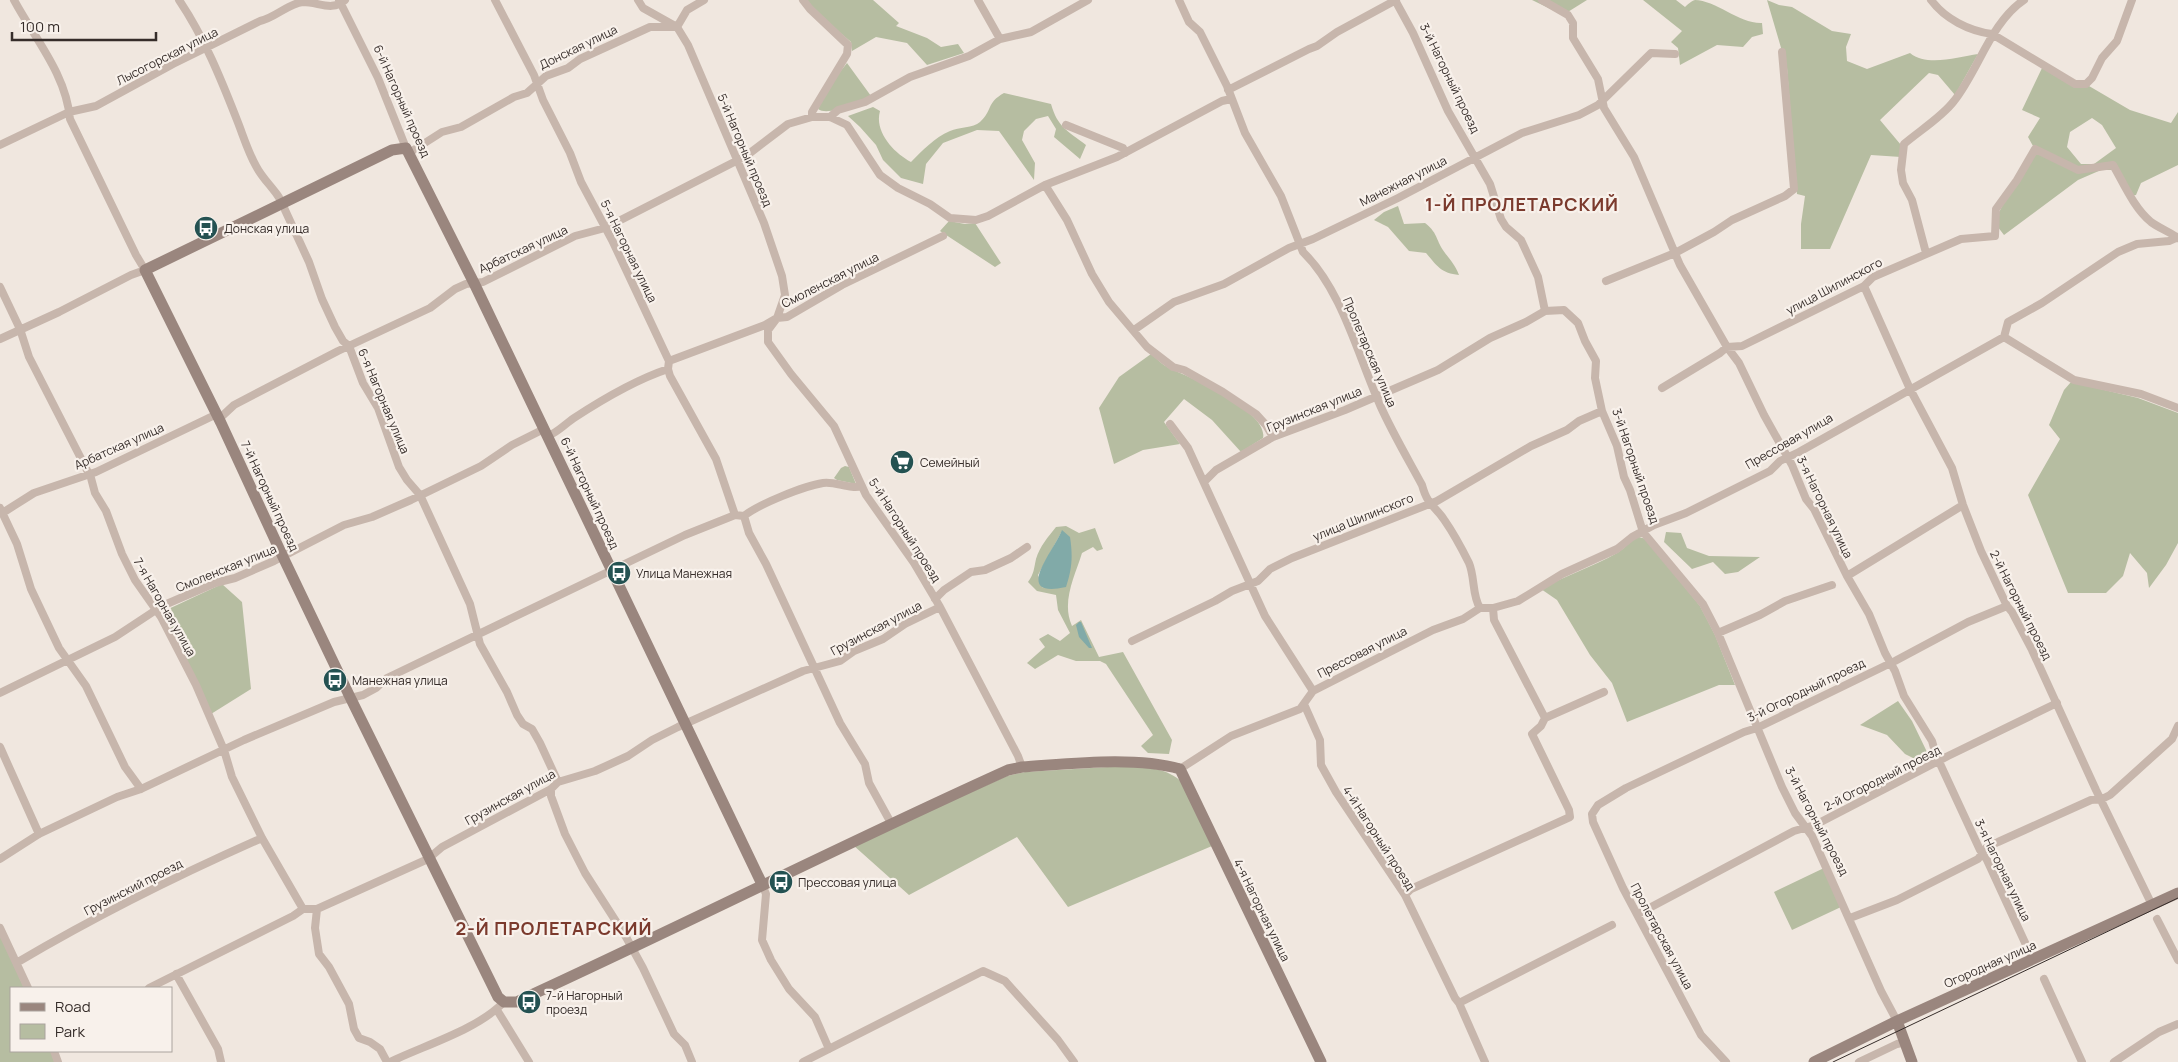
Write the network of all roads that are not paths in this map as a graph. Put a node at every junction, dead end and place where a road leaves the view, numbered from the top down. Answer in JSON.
{"nodes":[{"id":1,"x":14,"y":0,"type":"edge"},
{"id":2,"x":179,"y":0,"type":"edge"},
{"id":3,"x":495,"y":0,"type":"edge"},
{"id":4,"x":638,"y":0,"type":"edge"},
{"id":5,"x":704,"y":0,"type":"edge"},
{"id":6,"x":803,"y":0,"type":"edge"},
{"id":7,"x":978,"y":0,"type":"edge"},
{"id":8,"x":1088,"y":0,"type":"edge"},
{"id":9,"x":1179,"y":0,"type":"edge"},
{"id":10,"x":1396,"y":0,"type":"edge"},
{"id":11,"x":1542,"y":0,"type":"edge"},
{"id":12,"x":1932,"y":0,"type":"edge"},
{"id":13,"x":2024,"y":0,"type":"edge"},
{"id":14,"x":2132,"y":0,"type":"edge"},
{"id":15,"x":342,"y":1,"type":"edge"},
{"id":16,"x":677,"y":27,"type":"junction"},
{"id":17,"x":1992,"y":34,"type":"junction"},
{"id":18,"x":1000,"y":38,"type":"junction"},
{"id":19,"x":206,"y":48,"type":"junction"},
{"id":20,"x":1782,"y":52,"type":"dead end"},
{"id":21,"x":1675,"y":54,"type":"dead end"},
{"id":22,"x":536,"y":83,"type":"junction"},
{"id":23,"x":1228,"y":90,"type":"junction"},
{"id":24,"x":1232,"y":99,"type":"junction"},
{"id":25,"x":1602,"y":101,"type":"junction"},
{"id":26,"x":69,"y":112,"type":"junction"},
{"id":27,"x":812,"y":117,"type":"junction"},
{"id":28,"x":830,"y":117,"type":"junction"},
{"id":29,"x":1066,"y":125,"type":"dead end"},
{"id":30,"x":0,"y":145,"type":"edge"},
{"id":31,"x":408,"y":150,"type":"junction"},
{"id":32,"x":1125,"y":153,"type":"junction"},
{"id":33,"x":1474,"y":157,"type":"junction"},
{"id":34,"x":738,"y":159,"type":"junction"},
{"id":35,"x":1045,"y":186,"type":"junction"},
{"id":36,"x":283,"y":202,"type":"junction"},
{"id":37,"x":605,"y":228,"type":"junction"},
{"id":38,"x":943,"y":236,"type":"dead end"},
{"id":39,"x":2178,"y":238,"type":"edge"},
{"id":40,"x":1299,"y":244,"type":"junction"},
{"id":41,"x":1675,"y":253,"type":"junction"},
{"id":42,"x":1926,"y":253,"type":"junction"},
{"id":43,"x":145,"y":270,"type":"junction"},
{"id":44,"x":1606,"y":281,"type":"dead end"},
{"id":45,"x":474,"y":283,"type":"junction"},
{"id":46,"x":1864,"y":286,"type":"junction"},
{"id":47,"x":0,"y":287,"type":"edge"},
{"id":48,"x":1545,"y":311,"type":"junction"},
{"id":49,"x":777,"y":318,"type":"junction"},
{"id":50,"x":20,"y":329,"type":"junction"},
{"id":51,"x":1134,"y":330,"type":"junction"},
{"id":52,"x":2004,"y":337,"type":"junction"},
{"id":53,"x":0,"y":339,"type":"edge"},
{"id":54,"x":349,"y":346,"type":"junction"},
{"id":55,"x":1727,"y":347,"type":"junction"},
{"id":56,"x":668,"y":365,"type":"junction"},
{"id":57,"x":1662,"y":388,"type":"dead end"},
{"id":58,"x":1910,"y":389,"type":"junction"},
{"id":59,"x":1376,"y":396,"type":"junction"},
{"id":60,"x":2178,"y":408,"type":"edge"},
{"id":61,"x":1602,"y":410,"type":"junction"},
{"id":62,"x":218,"y":417,"type":"junction"},
{"id":63,"x":1170,"y":424,"type":"dead end"},
{"id":64,"x":546,"y":433,"type":"junction"},
{"id":65,"x":1273,"y":437,"type":"junction"},
{"id":66,"x":1788,"y":456,"type":"junction"},
{"id":67,"x":88,"y":474,"type":"junction"},
{"id":68,"x":1204,"y":482,"type":"junction"},
{"id":69,"x":862,"y":486,"type":"junction"},
{"id":70,"x":420,"y":495,"type":"junction"},
{"id":71,"x":1429,"y":504,"type":"junction"},
{"id":72,"x":1964,"y":505,"type":"junction"},
{"id":73,"x":2,"y":510,"type":"edge"},
{"id":74,"x":739,"y":515,"type":"junction"},
{"id":75,"x":1643,"y":532,"type":"junction"},
{"id":76,"x":1027,"y":548,"type":"dead end"},
{"id":77,"x":283,"y":557,"type":"junction"},
{"id":78,"x":611,"y":570,"type":"junction"},
{"id":79,"x":1847,"y":576,"type":"junction"},
{"id":80,"x":1251,"y":584,"type":"junction"},
{"id":81,"x":1832,"y":585,"type":"dead end"},
{"id":82,"x":935,"y":599,"type":"junction"},
{"id":83,"x":2007,"y":606,"type":"junction"},
{"id":84,"x":940,"y":607,"type":"junction"},
{"id":85,"x":1480,"y":608,"type":"junction"},
{"id":86,"x":1492,"y":608,"type":"junction"},
{"id":87,"x":156,"y":610,"type":"junction"},
{"id":88,"x":1718,"y":633,"type":"junction"},
{"id":89,"x":477,"y":634,"type":"junction"},
{"id":90,"x":1132,"y":641,"type":"dead end"},
{"id":91,"x":67,"y":661,"type":"junction"},
{"id":92,"x":1890,"y":663,"type":"junction"},
{"id":93,"x":816,"y":668,"type":"junction"},
{"id":94,"x":1312,"y":692,"type":"junction"},
{"id":95,"x":1604,"y":692,"type":"dead end"},
{"id":96,"x":0,"y":693,"type":"edge"},
{"id":97,"x":350,"y":697,"type":"junction"},
{"id":98,"x":1304,"y":704,"type":"junction"},
{"id":99,"x":2057,"y":704,"type":"junction"},
{"id":100,"x":1545,"y":718,"type":"junction"},
{"id":101,"x":686,"y":725,"type":"junction"},
{"id":102,"x":2178,"y":726,"type":"edge"},
{"id":103,"x":1757,"y":728,"type":"junction"},
{"id":104,"x":0,"y":747,"type":"edge"},
{"id":105,"x":224,"y":750,"type":"junction"},
{"id":106,"x":1940,"y":761,"type":"junction"},
{"id":107,"x":1022,"y":767,"type":"junction"},
{"id":108,"x":1180,"y":769,"type":"junction"},
{"id":109,"x":558,"y":782,"type":"junction"},
{"id":110,"x":141,"y":789,"type":"junction"},
{"id":111,"x":551,"y":789,"type":"junction"},
{"id":112,"x":2102,"y":799,"type":"junction"},
{"id":113,"x":1592,"y":814,"type":"joint"},
{"id":114,"x":891,"y":823,"type":"junction"},
{"id":115,"x":1805,"y":827,"type":"junction"},
{"id":116,"x":39,"y":834,"type":"junction"},
{"id":117,"x":262,"y":838,"type":"junction"},
{"id":118,"x":1983,"y":854,"type":"junction"},
{"id":119,"x":0,"y":859,"type":"edge"},
{"id":120,"x":428,"y":859,"type":"junction"},
{"id":121,"x":762,"y":884,"type":"junction"},
{"id":122,"x":2178,"y":893,"type":"edge"},
{"id":123,"x":1405,"y":895,"type":"junction"},
{"id":124,"x":2152,"y":905,"type":"junction"},
{"id":125,"x":317,"y":909,"type":"junction"},
{"id":126,"x":303,"y":910,"type":"junction"},
{"id":127,"x":1638,"y":914,"type":"junction"},
{"id":128,"x":1850,"y":918,"type":"junction"},
{"id":129,"x":2157,"y":919,"type":"dead end"},
{"id":130,"x":1612,"y":925,"type":"dead end"},
{"id":131,"x":0,"y":928,"type":"edge"},
{"id":132,"x":632,"y":949,"type":"junction"},
{"id":133,"x":2033,"y":960,"type":"junction"},
{"id":134,"x":2178,"y":960,"type":"edge"},
{"id":135,"x":18,"y":962,"type":"junction"},
{"id":136,"x":176,"y":974,"type":"junction"},
{"id":137,"x":2044,"y":979,"type":"dead end"},
{"id":138,"x":28,"y":987,"type":"edge"},
{"id":139,"x":151,"y":987,"type":"edge"},
{"id":140,"x":1459,"y":1003,"type":"junction"},
{"id":141,"x":500,"y":1006,"type":"junction"},
{"id":142,"x":1897,"y":1021,"type":"junction"},
{"id":143,"x":2178,"y":1024,"type":"edge"},
{"id":144,"x":1906,"y":1042,"type":"junction"},
{"id":145,"x":829,"y":1050,"type":"junction"},
{"id":146,"x":221,"y":1062,"type":"edge"},
{"id":147,"x":388,"y":1062,"type":"edge"},
{"id":148,"x":529,"y":1062,"type":"edge"},
{"id":149,"x":692,"y":1062,"type":"edge"},
{"id":150,"x":803,"y":1062,"type":"edge"},
{"id":151,"x":1074,"y":1062,"type":"edge"},
{"id":152,"x":1321,"y":1062,"type":"edge"},
{"id":153,"x":1485,"y":1062,"type":"edge"},
{"id":154,"x":1726,"y":1062,"type":"edge"},
{"id":155,"x":1814,"y":1062,"type":"edge"},
{"id":156,"x":1859,"y":1062,"type":"edge"},
{"id":157,"x":1912,"y":1062,"type":"edge"},
{"id":158,"x":2082,"y":1062,"type":"edge"},
{"id":159,"x":2114,"y":1062,"type":"edge"}],
"edges":[{"from":1,"to":26,"type":"street","name":"7-й Нагорный проезд"},
{"from":2,"to":19,"type":"street","name":"6-я Нагорная улица"},
{"from":3,"to":22,"type":"street","name":"5-я Нагорная улица"},
{"from":4,"to":16,"type":"street"},
{"from":5,"to":16,"type":"street"},
{"from":6,"to":27,"type":"street"},
{"from":7,"to":18,"type":"street"},
{"from":8,"to":18,"type":"street"},
{"from":9,"to":23,"type":"street","name":"Пролетарская улица"},
{"from":10,"to":23,"type":"street"},
{"from":10,"to":33,"type":"street","name":"3-й Нагорный проезд"},
{"from":11,"to":25,"type":"street","name":"3-я Нагорная улица"},
{"from":12,"to":17,"type":"street"},
{"from":13,"to":17,"type":"street"},
{"from":14,"to":17,"type":"street"},
{"from":15,"to":19,"type":"street","name":"Лысогорская улица"},
{"from":15,"to":31,"type":"street","name":"6-й Нагорный проезд"},
{"from":16,"to":22,"type":"street","name":"Донская улица"},
{"from":16,"to":34,"type":"street","name":"5-й Нагорный проезд"},
{"from":17,"to":42,"type":"street"},
{"from":18,"to":28,"type":"street"},
{"from":19,"to":26,"type":"street","name":"Лысогорская улица"},
{"from":19,"to":36,"type":"street","name":"6-я Нагорная улица"},
{"from":20,"to":41,"type":"street"},
{"from":21,"to":25,"type":"street","name":"Манежная улица"},
{"from":22,"to":31,"type":"street","name":"Донская улица"},
{"from":22,"to":37,"type":"street","name":"5-я Нагорная улица"},
{"from":23,"to":24,"type":"street","name":"Пролетарская улица"},
{"from":24,"to":32,"type":"street"},
{"from":24,"to":40,"type":"street","name":"Пролетарская улица"},
{"from":25,"to":33,"type":"street","name":"Манежная улица"},
{"from":25,"to":41,"type":"street","name":"3-я Нагорная улица"},
{"from":26,"to":30,"type":"street","name":"Лысогорская улица"},
{"from":26,"to":43,"type":"street","name":"7-й Нагорный проезд"},
{"from":27,"to":28,"type":"street"},
{"from":27,"to":34,"type":"street","name":"Арбатская улица"},
{"from":28,"to":35,"type":"street"},
{"from":29,"to":32,"type":"street"},
{"from":31,"to":36,"type":"street","name":"Донская улица"},
{"from":31,"to":45,"type":"street","name":"6-й Нагорный проезд"},
{"from":32,"to":35,"type":"street"},
{"from":33,"to":40,"type":"street","name":"Манежная улица"},
{"from":33,"to":48,"type":"street","name":"3-й Нагорный проезд"},
{"from":34,"to":37,"type":"street","name":"Арбатская улица"},
{"from":34,"to":49,"type":"street","name":"5-й Нагорный проезд"},
{"from":35,"to":51,"type":"street"},
{"from":36,"to":43,"type":"street","name":"Донская улица"},
{"from":36,"to":54,"type":"street","name":"6-я Нагорная улица"},
{"from":37,"to":45,"type":"street","name":"Арбатская улица"},
{"from":37,"to":56,"type":"street","name":"5-я Нагорная улица"},
{"from":38,"to":49,"type":"street","name":"Смоленская улица"},
{"from":39,"to":42,"type":"street","name":"улица Шилинского"},
{"from":39,"to":52,"type":"street","name":"Прессовая улица"},
{"from":40,"to":51,"type":"street","name":"Манежная улица"},
{"from":40,"to":59,"type":"street","name":"Пролетарская улица"},
{"from":41,"to":44,"type":"street"},
{"from":41,"to":55,"type":"street","name":"3-я Нагорная улица"},
{"from":42,"to":46,"type":"street","name":"улица Шилинского"},
{"from":43,"to":50,"type":"street","name":"Донская улица"},
{"from":43,"to":62,"type":"street","name":"7-й Нагорный проезд"},
{"from":45,"to":54,"type":"street","name":"Арбатская улица"},
{"from":45,"to":64,"type":"street","name":"6-й Нагорный проезд"},
{"from":46,"to":55,"type":"street","name":"улица Шилинского"},
{"from":46,"to":58,"type":"street","name":"2-й Нагорный проезд"},
{"from":47,"to":50,"type":"street","name":"7-я Нагорная улица"},
{"from":48,"to":59,"type":"street","name":"Грузинская улица"},
{"from":48,"to":61,"type":"street","name":"3-й Нагорный проезд"},
{"from":49,"to":56,"type":"street","name":"Смоленская улица"},
{"from":49,"to":69,"type":"street","name":"5-й Нагорный проезд"},
{"from":50,"to":53,"type":"street","name":"Донская улица"},
{"from":50,"to":67,"type":"street","name":"7-я Нагорная улица"},
{"from":51,"to":65,"type":"street"},
{"from":52,"to":58,"type":"street","name":"Прессовая улица"},
{"from":52,"to":60,"type":"street"},
{"from":54,"to":62,"type":"street","name":"Арбатская улица"},
{"from":54,"to":70,"type":"street","name":"6-я Нагорная улица"},
{"from":55,"to":57,"type":"street","name":"улица Шилинского"},
{"from":55,"to":66,"type":"street","name":"3-я Нагорная улица"},
{"from":56,"to":64,"type":"street","name":"Смоленская улица"},
{"from":56,"to":74,"type":"street","name":"5-я Нагорная улица"},
{"from":58,"to":66,"type":"street","name":"Прессовая улица"},
{"from":58,"to":72,"type":"street","name":"2-й Нагорный проезд"},
{"from":59,"to":65,"type":"street","name":"Грузинская улица"},
{"from":59,"to":71,"type":"street","name":"Пролетарская улица"},
{"from":61,"to":71,"type":"street","name":"улица Шилинского"},
{"from":61,"to":75,"type":"street","name":"3-й Нагорный проезд"},
{"from":62,"to":67,"type":"street","name":"Арбатская улица"},
{"from":62,"to":77,"type":"street","name":"7-й Нагорный проезд"},
{"from":63,"to":68,"type":"street"},
{"from":64,"to":70,"type":"street","name":"Смоленская улица"},
{"from":64,"to":78,"type":"street","name":"6-й Нагорный проезд"},
{"from":65,"to":68,"type":"street","name":"Грузинская улица"},
{"from":66,"to":75,"type":"street","name":"Прессовая улица"},
{"from":66,"to":79,"type":"street","name":"3-я Нагорная улица"},
{"from":67,"to":73,"type":"street","name":"Арбатская улица"},
{"from":67,"to":87,"type":"street","name":"7-я Нагорная улица"},
{"from":68,"to":80,"type":"street"},
{"from":69,"to":74,"type":"street"},
{"from":69,"to":82,"type":"street","name":"5-й Нагорный проезд"},
{"from":70,"to":77,"type":"street","name":"Смоленская улица"},
{"from":70,"to":89,"type":"street","name":"6-я Нагорная улица"},
{"from":71,"to":80,"type":"street","name":"улица Шилинского"},
{"from":71,"to":85,"type":"street","name":"Пролетарская улица"},
{"from":72,"to":79,"type":"street"},
{"from":72,"to":83,"type":"street","name":"2-й Нагорный проезд"},
{"from":73,"to":91,"type":"street"},
{"from":74,"to":78,"type":"street"},
{"from":74,"to":93,"type":"street","name":"5-я Нагорная улица"},
{"from":75,"to":86,"type":"street","name":"Прессовая улица"},
{"from":75,"to":88,"type":"street","name":"3-й Нагорный проезд"},
{"from":76,"to":82,"type":"street","name":"Грузинская улица"},
{"from":77,"to":87,"type":"street","name":"Смоленская улица"},
{"from":77,"to":97,"type":"street","name":"7-й Нагорный проезд"},
{"from":78,"to":89,"type":"street"},
{"from":78,"to":101,"type":"street","name":"6-й Нагорный проезд"},
{"from":79,"to":92,"type":"street","name":"3-я Нагорная улица"},
{"from":80,"to":90,"type":"street","name":"улица Шилинского"},
{"from":80,"to":94,"type":"street"},
{"from":81,"to":88,"type":"street"},
{"from":82,"to":84,"type":"street","name":"5-й Нагорный проезд"},
{"from":83,"to":92,"type":"street","name":"3-й Огородный проезд"},
{"from":83,"to":99,"type":"street","name":"2-й Нагорный проезд"},
{"from":84,"to":93,"type":"street","name":"Грузинская улица"},
{"from":84,"to":107,"type":"street","name":"5-й Нагорный проезд"},
{"from":85,"to":86,"type":"street","name":"Прессовая улица"},
{"from":85,"to":94,"type":"street","name":"Прессовая улица"},
{"from":86,"to":100,"type":"street"},
{"from":87,"to":91,"type":"street","name":"Смоленская улица"},
{"from":87,"to":105,"type":"street","name":"7-я Нагорная улица"},
{"from":88,"to":103,"type":"street","name":"3-й Нагорный проезд"},
{"from":89,"to":97,"type":"street"},
{"from":89,"to":109,"type":"street","name":"6-я Нагорная улица"},
{"from":91,"to":96,"type":"street","name":"Смоленская улица"},
{"from":91,"to":110,"type":"street"},
{"from":92,"to":103,"type":"street","name":"3-й Огородный проезд"},
{"from":92,"to":106,"type":"street","name":"3-я Нагорная улица"},
{"from":93,"to":101,"type":"street","name":"Грузинская улица"},
{"from":93,"to":114,"type":"street","name":"5-я Нагорная улица"},
{"from":94,"to":98,"type":"street","name":"Прессовая улица"},
{"from":95,"to":100,"type":"street"},
{"from":97,"to":105,"type":"street"},
{"from":97,"to":120,"type":"street","name":"7-й Нагорный проезд"},
{"from":98,"to":108,"type":"street","name":"Прессовая улица"},
{"from":98,"to":123,"type":"street","name":"4-й Нагорный проезд"},
{"from":99,"to":106,"type":"street","name":"2-й Огородный проезд"},
{"from":99,"to":112,"type":"street","name":"2-й Нагорный проезд"},
{"from":100,"to":123,"type":"street"},
{"from":101,"to":109,"type":"street","name":"Грузинская улица"},
{"from":101,"to":121,"type":"street","name":"6-й Нагорный проезд"},
{"from":102,"to":112,"type":"street"},
{"from":103,"to":113,"type":"street","name":"3-й Огородный проезд"},
{"from":103,"to":115,"type":"street","name":"3-й Нагорный проезд"},
{"from":104,"to":116,"type":"street"},
{"from":105,"to":110,"type":"street"},
{"from":105,"to":117,"type":"street","name":"7-я Нагорная улица"},
{"from":106,"to":115,"type":"street","name":"2-й Огородный проезд"},
{"from":106,"to":118,"type":"street","name":"3-я Нагорная улица"},
{"from":107,"to":108,"type":"street"},
{"from":107,"to":114,"type":"street"},
{"from":108,"to":152,"type":"street","name":"4-я Нагорная улица"},
{"from":109,"to":111,"type":"street","name":"Грузинская улица"},
{"from":110,"to":116,"type":"street"},
{"from":111,"to":120,"type":"street","name":"Грузинская улица"},
{"from":111,"to":132,"type":"street"},
{"from":112,"to":118,"type":"street"},
{"from":112,"to":124,"type":"street","name":"2-й Нагорный проезд"},
{"from":113,"to":127,"type":"street","name":"Пролетарская улица"},
{"from":114,"to":121,"type":"street"},
{"from":115,"to":127,"type":"street","name":"2-й Огородный проезд"},
{"from":115,"to":128,"type":"street","name":"3-й Нагорный проезд"},
{"from":116,"to":119,"type":"street"},
{"from":117,"to":126,"type":"street","name":"7-я Нагорная улица"},
{"from":117,"to":135,"type":"street","name":"Грузинский проезд"},
{"from":118,"to":128,"type":"street"},
{"from":118,"to":133,"type":"street","name":"3-я Нагорная улица"},
{"from":120,"to":125,"type":"street","name":"Грузинская улица"},
{"from":120,"to":141,"type":"street","name":"7-й Нагорный проезд"},
{"from":121,"to":132,"type":"street"},
{"from":121,"to":145,"type":"street","name":"6-й Нагорный проезд"},
{"from":122,"to":124,"type":"street","name":"Огородная улица"},
{"from":123,"to":140,"type":"street","name":"4-й Нагорный проезд"},
{"from":124,"to":133,"type":"street","name":"Огородная улица"},
{"from":125,"to":126,"type":"street","name":"Грузинская улица"},
{"from":125,"to":147,"type":"street"},
{"from":126,"to":136,"type":"street","name":"Грузинская улица"},
{"from":127,"to":154,"type":"street","name":"Пролетарская улица"},
{"from":128,"to":142,"type":"street","name":"3-й Нагорный проезд"},
{"from":129,"to":134,"type":"street"},
{"from":130,"to":140,"type":"street"},
{"from":131,"to":135,"type":"street"},
{"from":132,"to":141,"type":"street"},
{"from":132,"to":149,"type":"street"},
{"from":133,"to":142,"type":"street","name":"Огородная улица"},
{"from":135,"to":138,"type":"street"},
{"from":136,"to":139,"type":"street","name":"Грузинская улица"},
{"from":136,"to":146,"type":"street"},
{"from":137,"to":158,"type":"street"},
{"from":140,"to":153,"type":"street","name":"4-й Нагорный проезд"},
{"from":141,"to":147,"type":"street"},
{"from":141,"to":148,"type":"street","name":"7-й Нагорный проезд"},
{"from":142,"to":144,"type":"street","name":"3-й Нагорный проезд"},
{"from":142,"to":155,"type":"street","name":"Огородная улица"},
{"from":143,"to":159,"type":"street"},
{"from":144,"to":156,"type":"street"},
{"from":144,"to":157,"type":"street","name":"3-й Нагорный проезд"},
{"from":145,"to":150,"type":"street"},
{"from":145,"to":151,"type":"street"}]}
